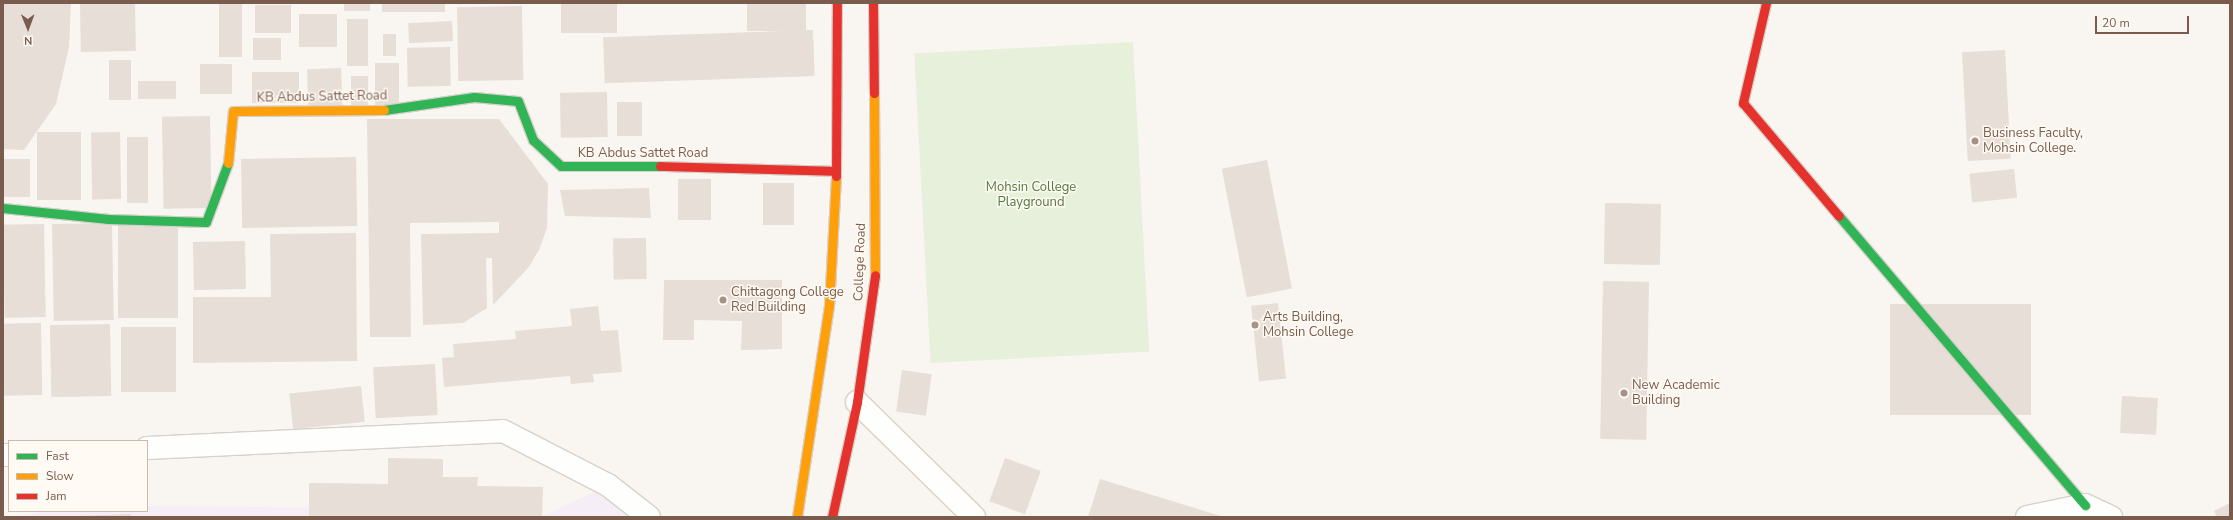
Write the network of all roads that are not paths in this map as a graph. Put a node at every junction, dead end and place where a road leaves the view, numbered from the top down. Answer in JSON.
{"nodes":[{"id":1,"x":836,"y":3,"type":"edge"},
{"id":2,"x":873,"y":3,"type":"edge"},
{"id":3,"x":1766,"y":3,"type":"edge"},
{"id":4,"x":836,"y":171,"type":"junction"},
{"id":5,"x":3,"y":208,"type":"edge"},
{"id":6,"x":857,"y":402,"type":"junction"},
{"id":7,"x":148,"y":448,"type":"edge"},
{"id":8,"x":2085,"y":505,"type":"junction"},
{"id":9,"x":649,"y":517,"type":"edge"},
{"id":10,"x":797,"y":517,"type":"edge"},
{"id":11,"x":832,"y":517,"type":"edge"},
{"id":12,"x":974,"y":517,"type":"edge"},
{"id":13,"x":2027,"y":517,"type":"edge"},
{"id":14,"x":2111,"y":517,"type":"edge"}],
"edges":[{"from":1,"to":4,"type":"street"},
{"from":2,"to":6,"type":"street","name":"College Road"},
{"from":3,"to":8,"type":"street"},
{"from":4,"to":5,"type":"street","name":"KB Abdus Sattet Road"},
{"from":4,"to":10,"type":"street"},
{"from":6,"to":11,"type":"street","name":"College Road"},
{"from":6,"to":12,"type":"street"},
{"from":7,"to":9,"type":"street"},
{"from":8,"to":13,"type":"street"},
{"from":8,"to":14,"type":"street"}]}
